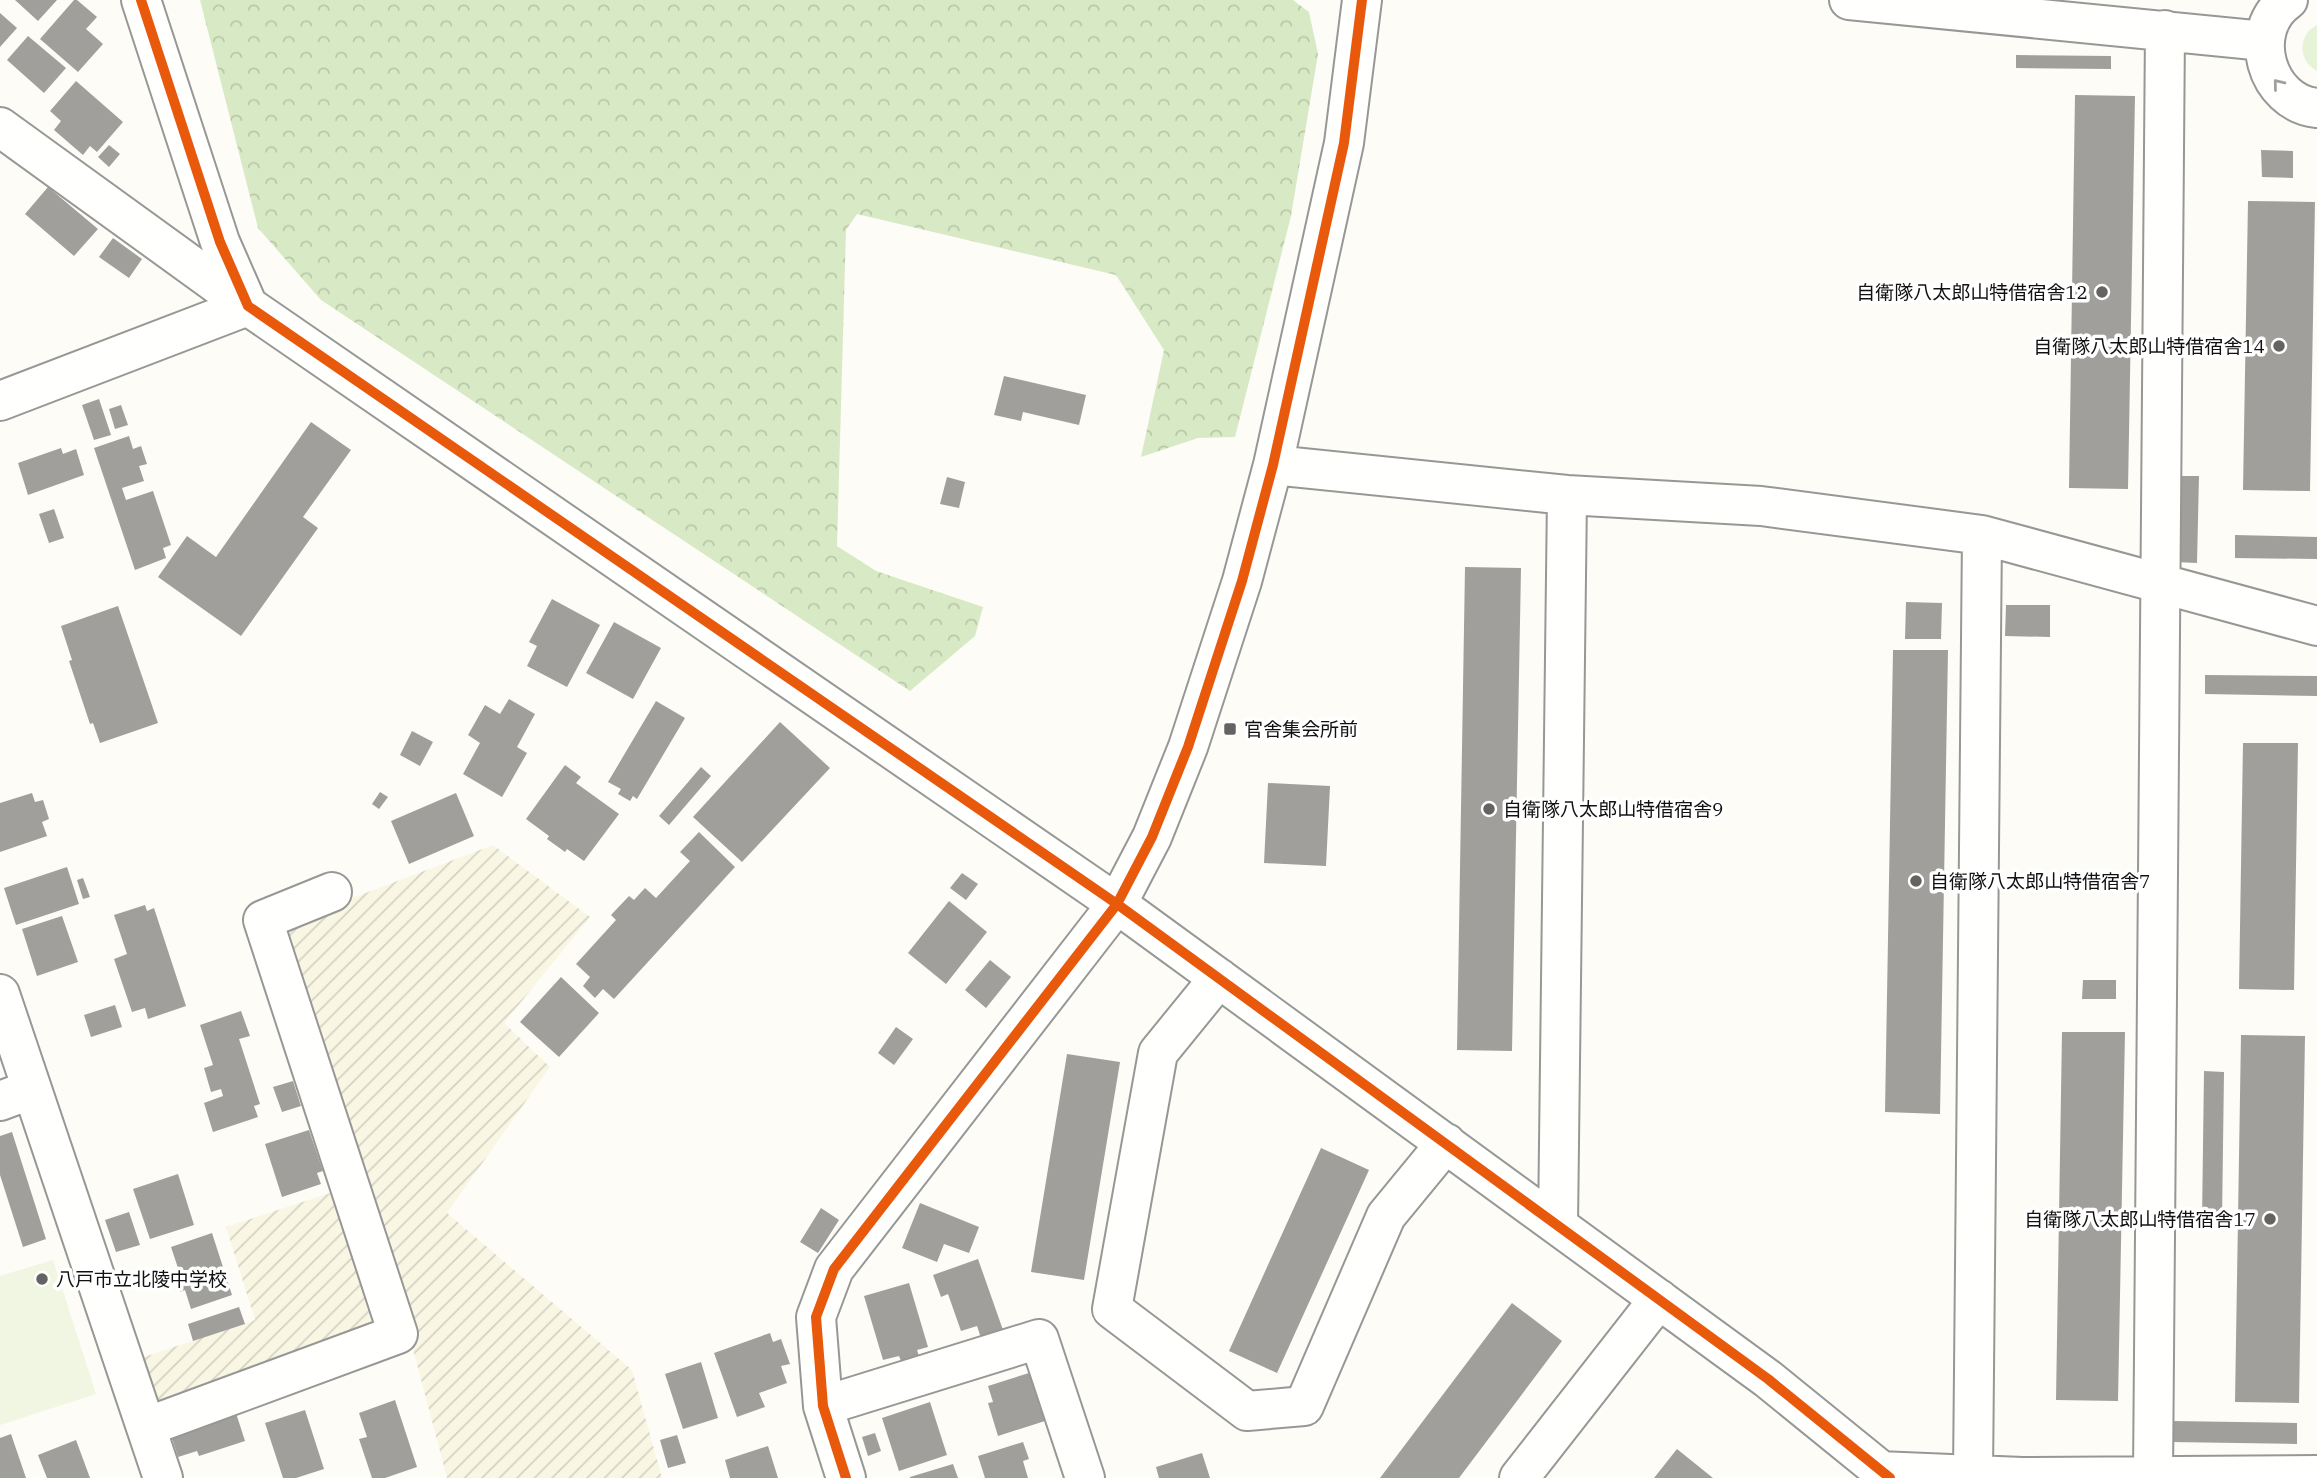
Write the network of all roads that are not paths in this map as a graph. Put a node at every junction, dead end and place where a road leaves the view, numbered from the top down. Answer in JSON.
{"nodes":[{"id":1,"x":141,"y":0,"type":"edge"},
{"id":2,"x":1362,"y":0,"type":"edge"},
{"id":3,"x":1849,"y":0,"type":"edge"},
{"id":4,"x":2288,"y":0,"type":"edge"},
{"id":5,"x":2165,"y":30,"type":"junction"},
{"id":6,"x":2264,"y":41,"type":"junction"},
{"id":7,"x":2317,"y":108,"type":"edge"},
{"id":8,"x":0,"y":127,"type":"edge"},
{"id":9,"x":248,"y":306,"type":"junction"},
{"id":10,"x":0,"y":401,"type":"edge"},
{"id":11,"x":1273,"y":466,"type":"junction"},
{"id":12,"x":1567,"y":495,"type":"junction"},
{"id":13,"x":1982,"y":535,"type":"junction"},
{"id":14,"x":2160,"y":583,"type":"junction"},
{"id":15,"x":2317,"y":626,"type":"edge"},
{"id":16,"x":332,"y":892,"type":"dead end"},
{"id":17,"x":1117,"y":904,"type":"junction"},
{"id":18,"x":1219,"y":978,"type":"junction"},
{"id":19,"x":0,"y":994,"type":"edge"},
{"id":20,"x":16,"y":1095,"type":"edge"},
{"id":21,"x":1446,"y":1143,"type":"junction"},
{"id":22,"x":1558,"y":1225,"type":"junction"},
{"id":23,"x":1659,"y":1299,"type":"junction"},
{"id":24,"x":823,"y":1406,"type":"junction"},
{"id":25,"x":146,"y":1427,"type":"junction"},
{"id":26,"x":1885,"y":1474,"type":"edge"},
{"id":27,"x":1973,"y":1475,"type":"junction"},
{"id":28,"x":2317,"y":1475,"type":"edge"},
{"id":29,"x":2153,"y":1476,"type":"junction"},
{"id":30,"x":163,"y":1478,"type":"edge"},
{"id":31,"x":846,"y":1478,"type":"edge"},
{"id":32,"x":1085,"y":1478,"type":"edge"},
{"id":33,"x":1519,"y":1478,"type":"edge"}],
"edges":[{"from":1,"to":9,"type":"street"},
{"from":2,"to":11,"type":"street"},
{"from":3,"to":5,"type":"street"},
{"from":4,"to":6,"type":"street"},
{"from":5,"to":6,"type":"street"},
{"from":5,"to":14,"type":"street"},
{"from":7,"to":6,"type":"street","one_way":true},
{"from":8,"to":9,"type":"street"},
{"from":9,"to":10,"type":"street"},
{"from":9,"to":17,"type":"street"},
{"from":11,"to":12,"type":"street"},
{"from":11,"to":17,"type":"street"},
{"from":12,"to":13,"type":"street"},
{"from":12,"to":22,"type":"street"},
{"from":13,"to":14,"type":"street"},
{"from":13,"to":27,"type":"street"},
{"from":14,"to":15,"type":"street"},
{"from":14,"to":29,"type":"street"},
{"from":16,"to":25,"type":"street"},
{"from":17,"to":18,"type":"street"},
{"from":17,"to":24,"type":"street"},
{"from":18,"to":21,"type":"street"},
{"from":18,"to":21,"type":"street"},
{"from":19,"to":20,"type":"street"},
{"from":20,"to":25,"type":"street"},
{"from":21,"to":22,"type":"street"},
{"from":22,"to":23,"type":"street"},
{"from":23,"to":26,"type":"street"},
{"from":23,"to":33,"type":"street"},
{"from":24,"to":31,"type":"street"},
{"from":24,"to":32,"type":"street"},
{"from":25,"to":30,"type":"street"},
{"from":26,"to":27,"type":"street"},
{"from":27,"to":29,"type":"street"},
{"from":28,"to":29,"type":"street"}]}
